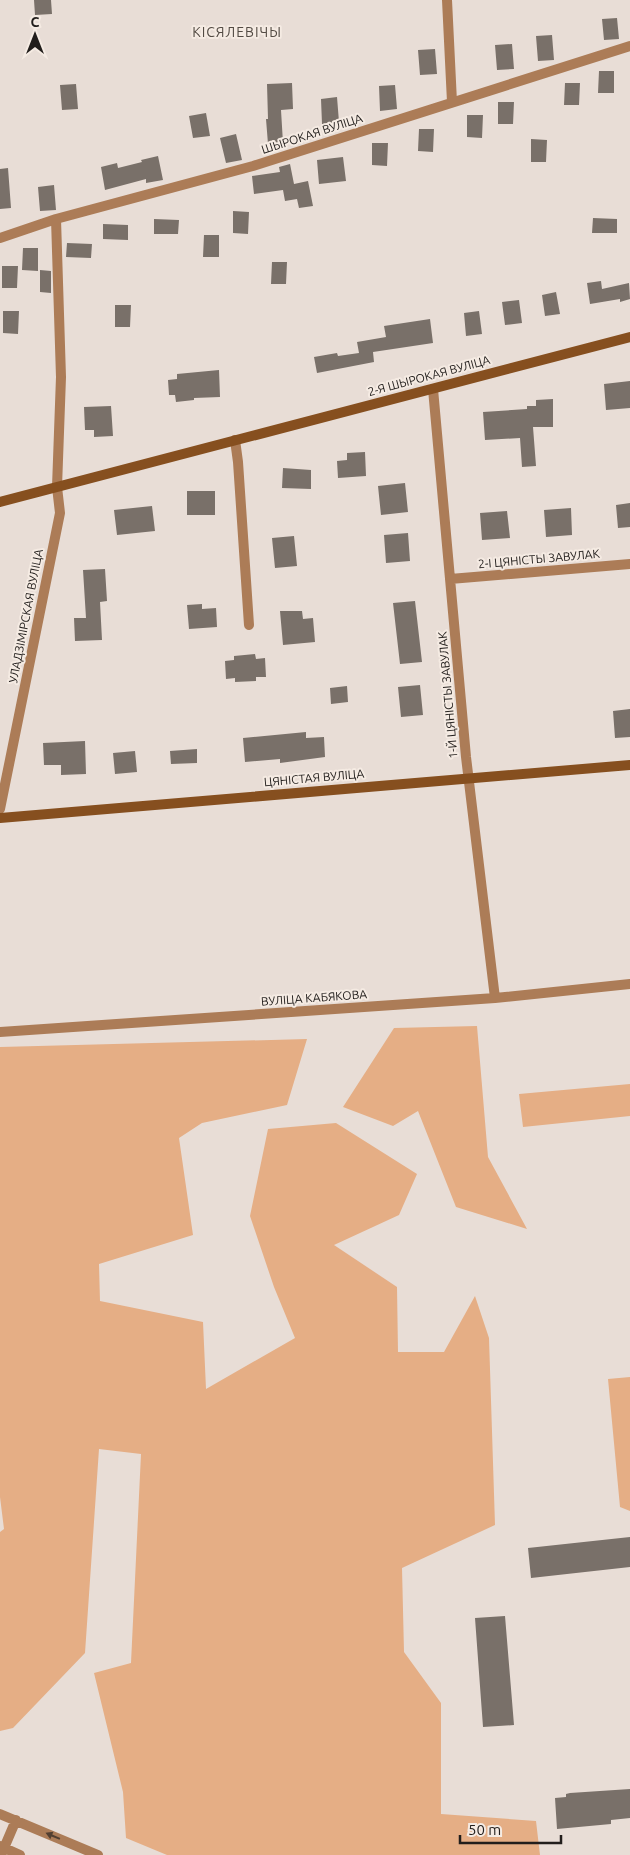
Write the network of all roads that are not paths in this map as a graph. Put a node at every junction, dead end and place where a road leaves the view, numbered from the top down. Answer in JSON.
{"nodes":[{"id":1,"x":447,"y":0,"type":"edge"},
{"id":2,"x":630,"y":46,"type":"edge"},
{"id":3,"x":452,"y":102,"type":"junction"},
{"id":4,"x":56,"y":219,"type":"junction"},
{"id":5,"x":0,"y":238,"type":"edge"},
{"id":6,"x":630,"y":337,"type":"edge"},
{"id":7,"x":433,"y":389,"type":"junction"},
{"id":8,"x":235,"y":440,"type":"junction"},
{"id":9,"x":57,"y":487,"type":"junction"},
{"id":10,"x":0,"y":502,"type":"edge"},
{"id":11,"x":630,"y":564,"type":"edge"},
{"id":12,"x":450,"y":579,"type":"junction"},
{"id":13,"x":249,"y":625,"type":"dead end"},
{"id":14,"x":630,"y":765,"type":"edge"},
{"id":15,"x":468,"y":778,"type":"junction"},
{"id":16,"x":0,"y":809,"type":"edge"},
{"id":17,"x":0,"y":818,"type":"edge"},
{"id":18,"x":630,"y":984,"type":"edge"},
{"id":19,"x":495,"y":998,"type":"junction"},
{"id":20,"x":0,"y":1032,"type":"edge"},
{"id":21,"x":0,"y":1814,"type":"edge"},
{"id":22,"x":16,"y":1820,"type":"junction"},
{"id":23,"x":2,"y":1850,"type":"edge"},
{"id":24,"x":20,"y":1855,"type":"edge"},
{"id":25,"x":98,"y":1855,"type":"edge"}],
"edges":[{"from":1,"to":3,"type":"street"},
{"from":2,"to":3,"type":"street","name":"ШЫРОКАЯ ВУЛІЦА"},
{"from":3,"to":4,"type":"street","name":"ШЫРОКАЯ ВУЛІЦА"},
{"from":4,"to":5,"type":"street","name":"ШЫРОКАЯ ВУЛІЦА"},
{"from":4,"to":9,"type":"street","name":"УЛАДЗІМІРСКАЯ ВУЛІЦА"},
{"from":6,"to":7,"type":"street","name":"2-Я ШЫРОКАЯ ВУЛІЦА"},
{"from":7,"to":8,"type":"street","name":"2-Я ШЫРОКАЯ ВУЛІЦА"},
{"from":7,"to":12,"type":"street","name":"1-Й ЦЯНІСТЫ ЗАВУЛАК"},
{"from":8,"to":9,"type":"street","name":"2-Я ШЫРОКАЯ ВУЛІЦА"},
{"from":8,"to":13,"type":"street"},
{"from":9,"to":10,"type":"street","name":"2-Я ШЫРОКАЯ ВУЛІЦА"},
{"from":9,"to":16,"type":"street","name":"УЛАДЗІМІРСКАЯ ВУЛІЦА"},
{"from":11,"to":12,"type":"street","name":"2-І ЦЯНІСТЫ ЗАВУЛАК"},
{"from":12,"to":15,"type":"street","name":"1-Й ЦЯНІСТЫ ЗАВУЛАК"},
{"from":14,"to":15,"type":"street","name":"ЦЯНІСТАЯ ВУЛІЦА"},
{"from":15,"to":17,"type":"street","name":"ЦЯНІСТАЯ ВУЛІЦА"},
{"from":15,"to":19,"type":"street","name":"1-Й ЦЯНІСТЫ ЗАВУЛАК"},
{"from":18,"to":19,"type":"street","name":"ВУЛІЦА КАБЯКОВА"},
{"from":19,"to":20,"type":"street","name":"ВУЛІЦА КАБЯКОВА"},
{"from":21,"to":22,"type":"street"},
{"from":22,"to":23,"type":"street"},
{"from":25,"to":22,"type":"street","one_way":true},
{"from":23,"to":24,"type":"street"}]}
